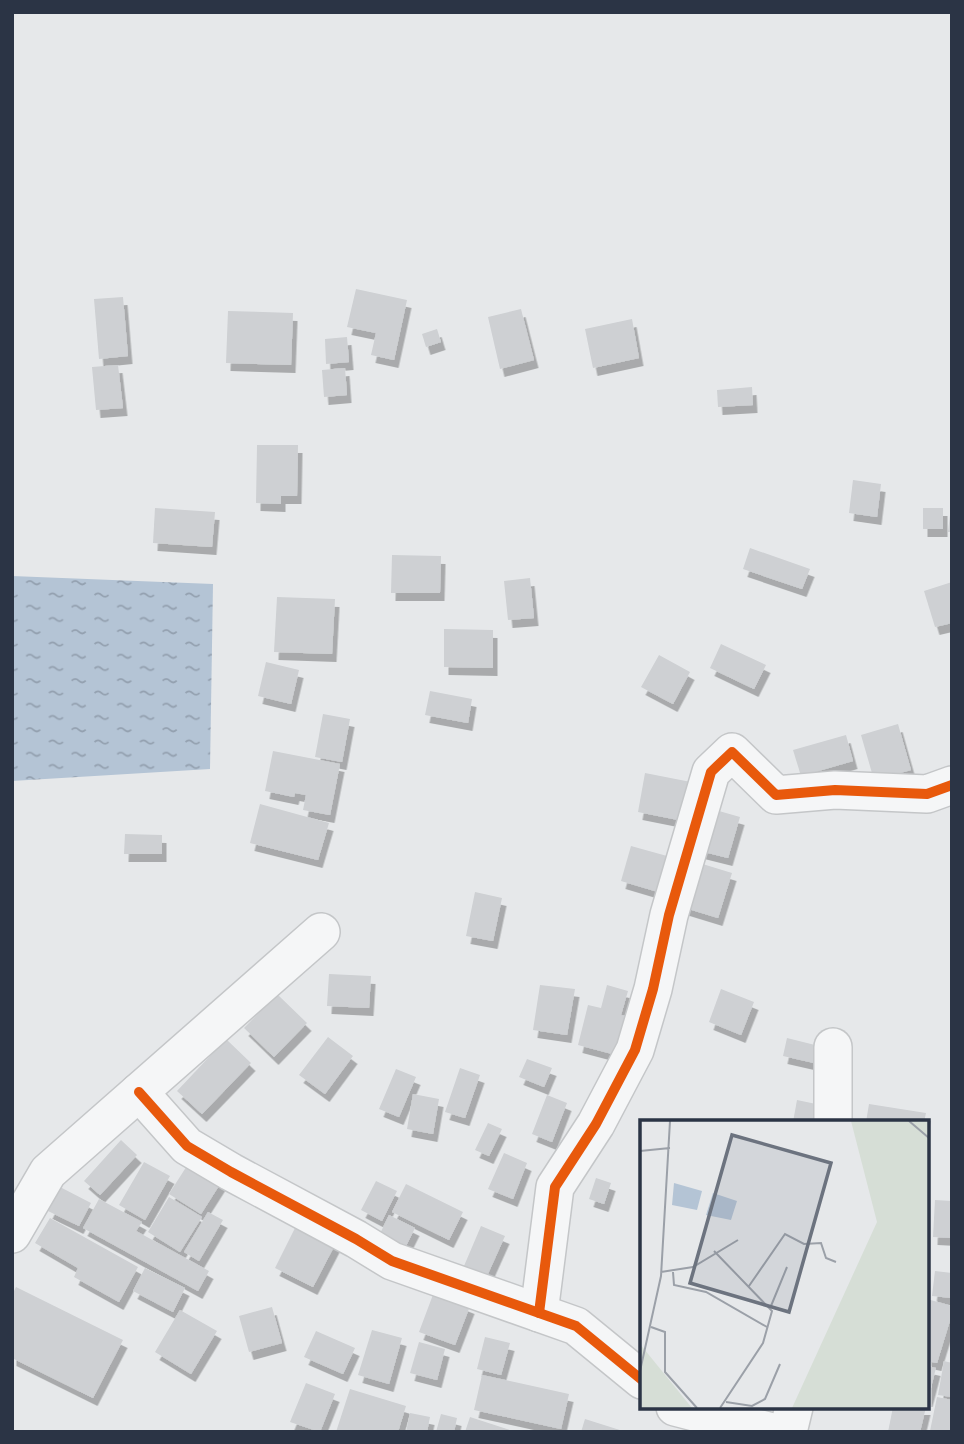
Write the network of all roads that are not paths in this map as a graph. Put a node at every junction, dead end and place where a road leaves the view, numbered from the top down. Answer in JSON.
{"nodes":[{"id":1,"x":952,"y":785,"type":"edge"},
{"id":2,"x":321,"y":932,"type":"dead end"},
{"id":3,"x":833,"y":1047,"type":"dead end"},
{"id":4,"x":139,"y":1092,"type":"junction"},
{"id":5,"x":833,"y":1120,"type":"edge"},
{"id":6,"x":12,"y":1234,"type":"edge"},
{"id":7,"x":539,"y":1313,"type":"junction"},
{"id":8,"x":640,"y":1378,"type":"edge"},
{"id":9,"x":683,"y":1409,"type":"edge"},
{"id":10,"x":794,"y":1409,"type":"edge"},
{"id":11,"x":772,"y":1432,"type":"edge"},
{"id":12,"x":788,"y":1432,"type":"edge"}],
"edges":[{"from":1,"to":7,"type":"street"},
{"from":2,"to":4,"type":"street"},
{"from":3,"to":5,"type":"street"},
{"from":4,"to":6,"type":"street"},
{"from":4,"to":7,"type":"street"},
{"from":7,"to":8,"type":"street"},
{"from":9,"to":11,"type":"street"},
{"from":10,"to":12,"type":"street"}]}
